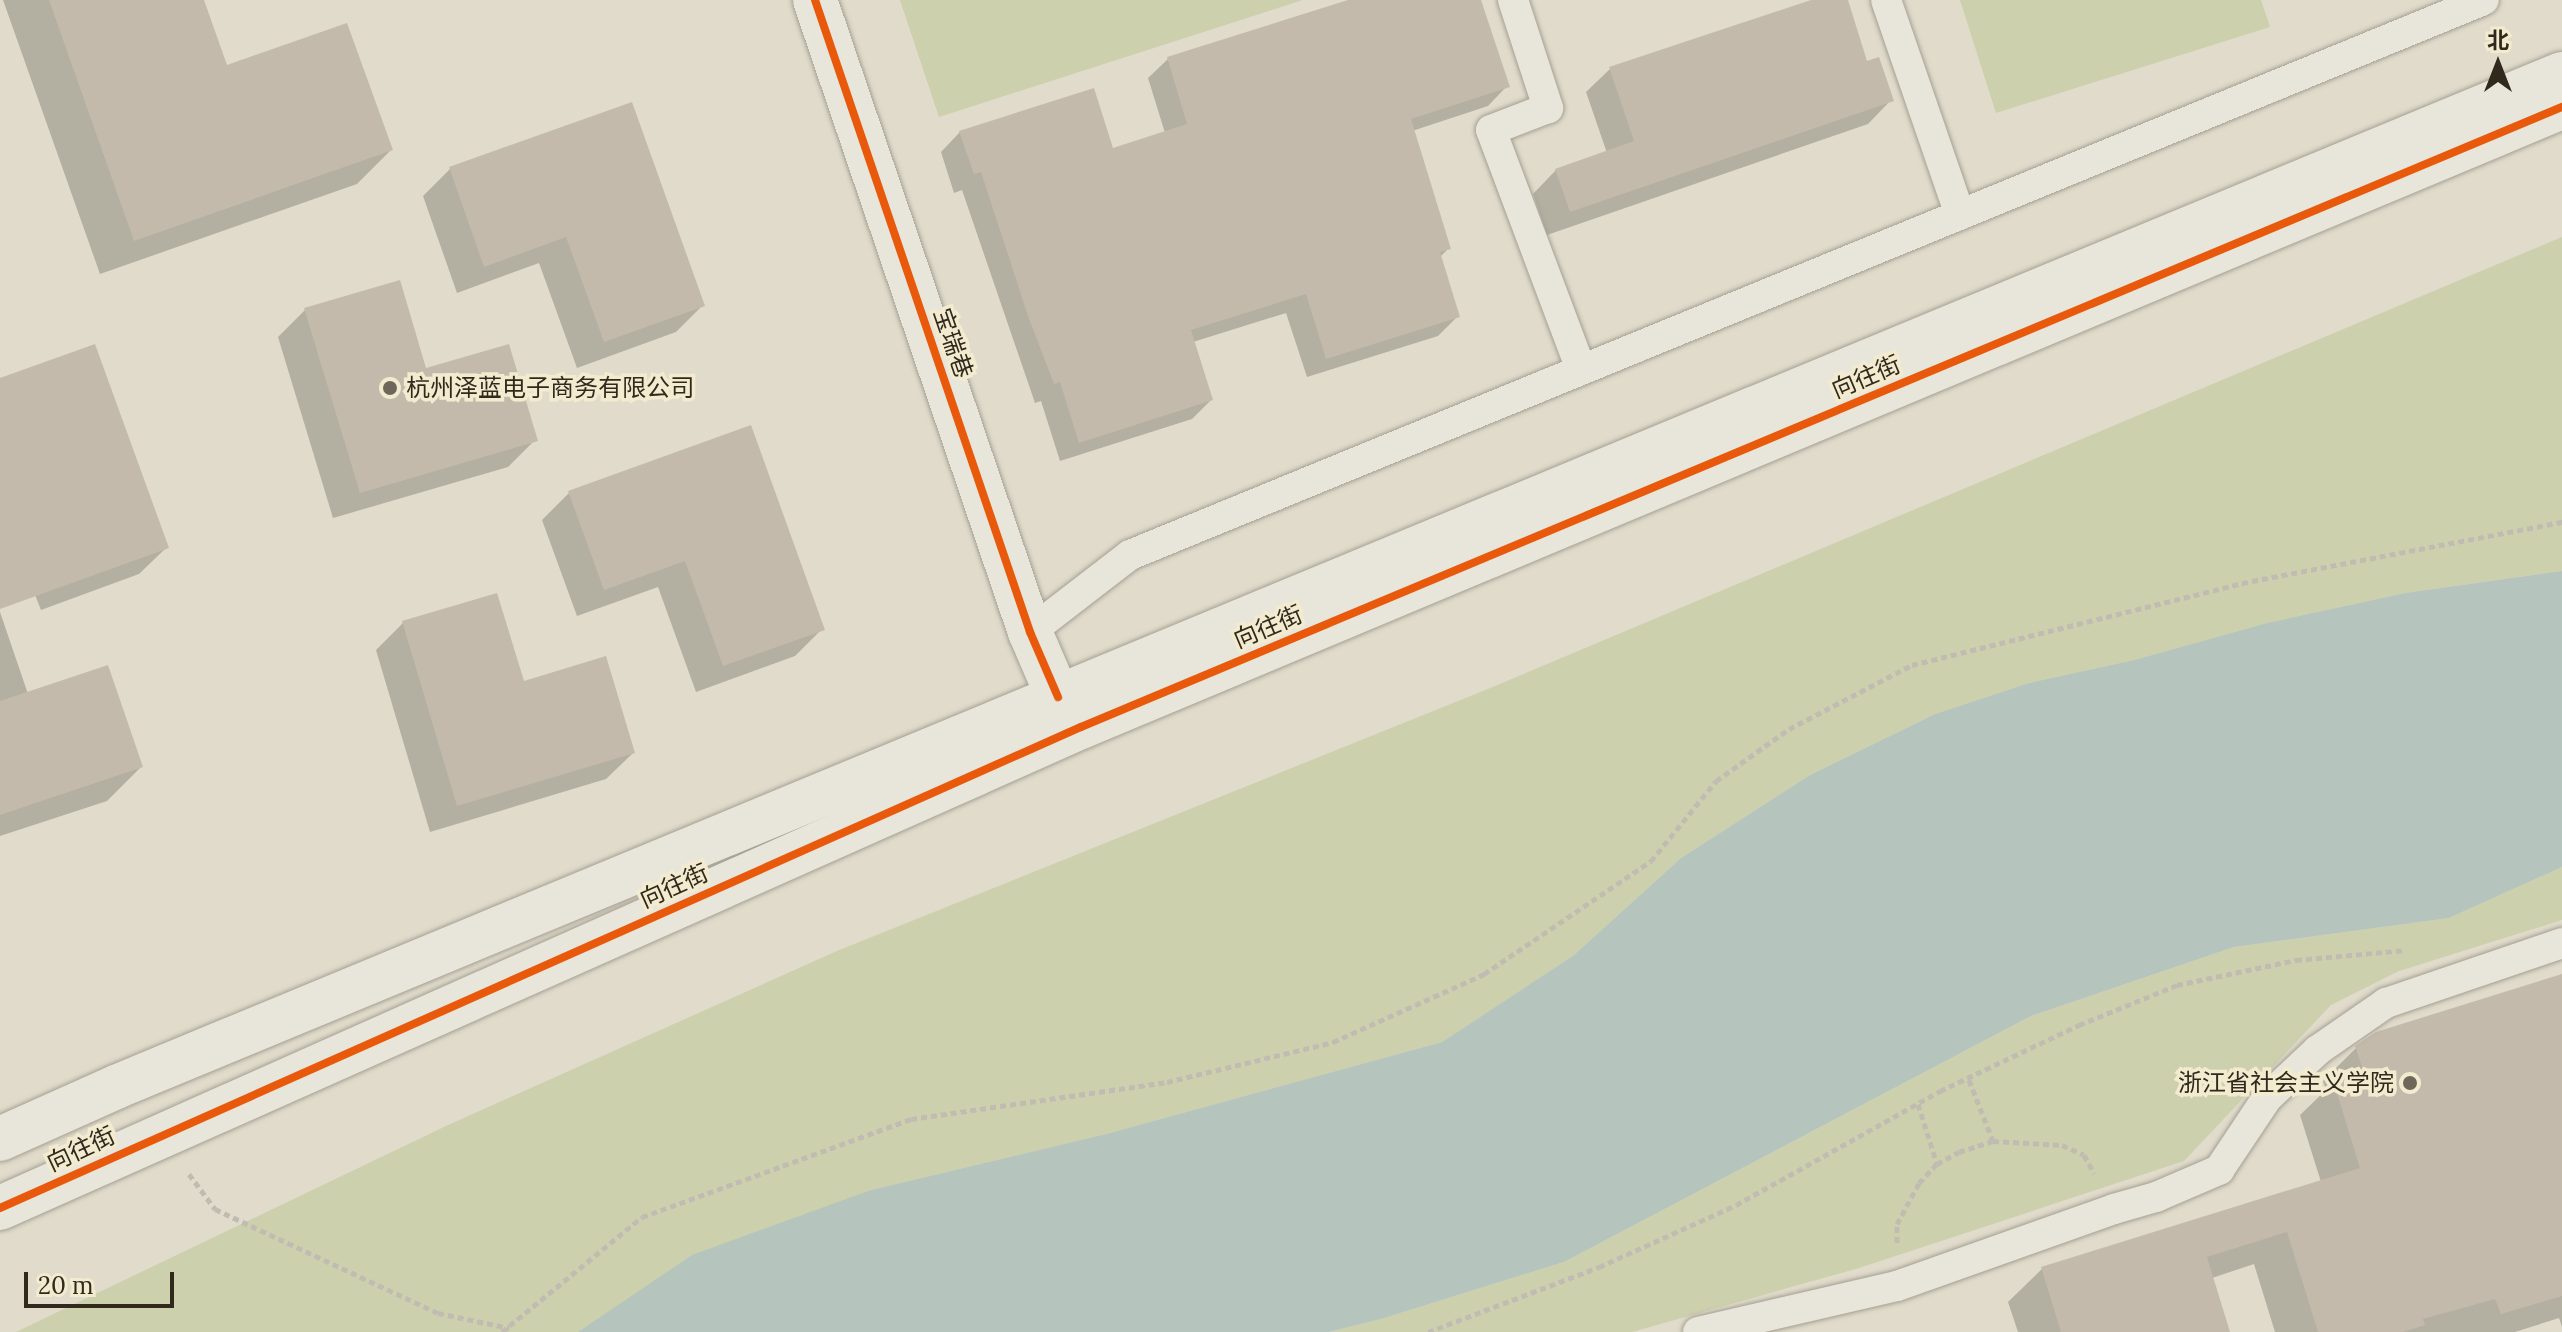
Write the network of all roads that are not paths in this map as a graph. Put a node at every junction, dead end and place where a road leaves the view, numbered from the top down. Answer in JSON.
{"nodes":[{"id":1,"x":815,"y":0,"type":"edge"},
{"id":2,"x":1513,"y":0,"type":"edge"},
{"id":3,"x":1886,"y":0,"type":"edge"},
{"id":4,"x":2484,"y":0,"type":"edge"},
{"id":5,"x":2562,"y":74,"type":"edge"},
{"id":6,"x":2562,"y":107,"type":"edge"},
{"id":7,"x":1960,"y":215,"type":"junction"},
{"id":8,"x":1581,"y":370,"type":"junction"},
{"id":9,"x":1030,"y":632,"type":"junction"},
{"id":10,"x":1058,"y":697,"type":"junction"},
{"id":11,"x":2562,"y":943,"type":"edge"},
{"id":12,"x":0,"y":1139,"type":"edge"},
{"id":13,"x":0,"y":1208,"type":"edge"},
{"id":14,"x":1698,"y":1332,"type":"edge"}],
"edges":[{"from":1,"to":9,"type":"street","name":"宝瑞巷"},
{"from":2,"to":8,"type":"lane"},
{"from":3,"to":7,"type":"lane"},
{"from":4,"to":7,"type":"lane"},
{"from":5,"to":10,"type":"street","name":"向往街"},
{"from":6,"to":13,"type":"street","name":"向往街"},
{"from":7,"to":8,"type":"lane"},
{"from":8,"to":9,"type":"lane"},
{"from":9,"to":10,"type":"street","name":"宝瑞巷"},
{"from":10,"to":12,"type":"street","name":"向往街"},
{"from":11,"to":14,"type":"lane"}]}
